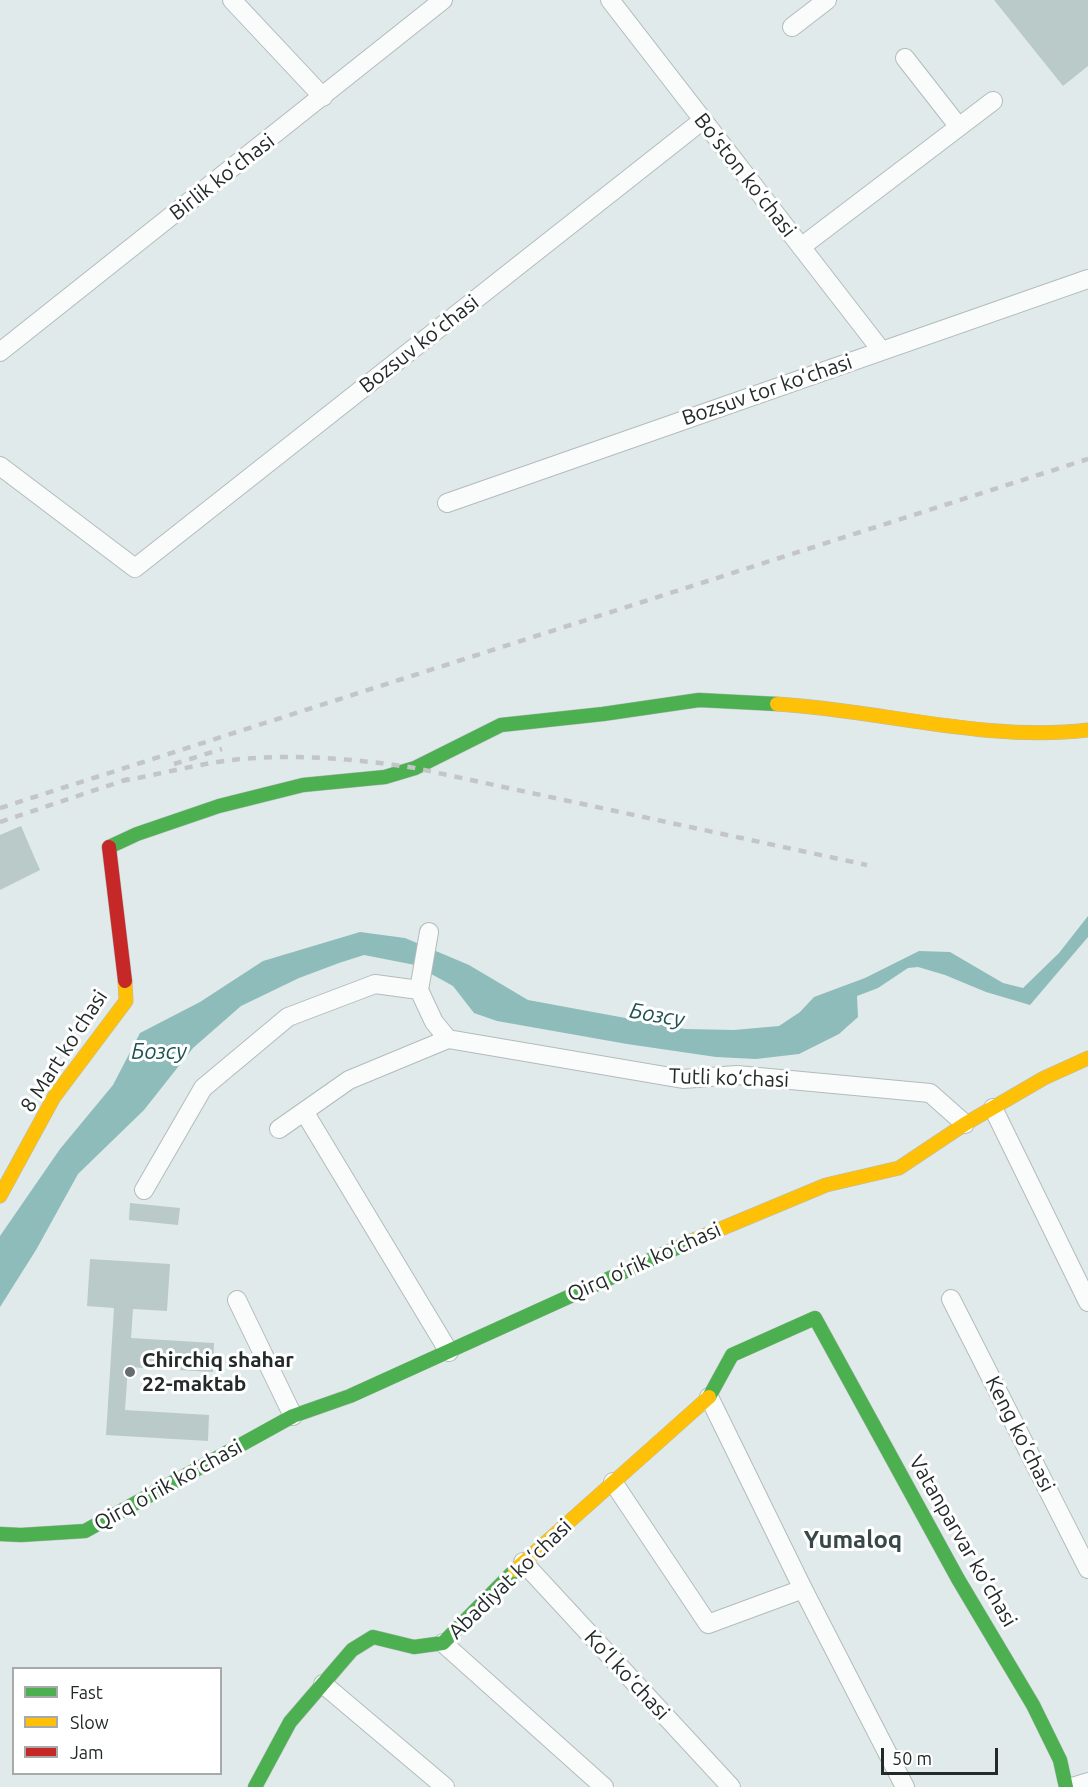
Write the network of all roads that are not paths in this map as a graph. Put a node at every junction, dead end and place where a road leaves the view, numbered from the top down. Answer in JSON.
{"nodes":[{"id":1,"x":232,"y":0,"type":"edge"},
{"id":2,"x":443,"y":0,"type":"edge"},
{"id":3,"x":610,"y":0,"type":"edge"},
{"id":4,"x":827,"y":0,"type":"edge"},
{"id":5,"x":792,"y":27,"type":"dead end"},
{"id":6,"x":905,"y":58,"type":"dead end"},
{"id":7,"x":323,"y":97,"type":"junction"},
{"id":8,"x":993,"y":101,"type":"dead end"},
{"id":9,"x":703,"y":120,"type":"junction"},
{"id":10,"x":959,"y":127,"type":"junction"},
{"id":11,"x":801,"y":247,"type":"junction"},
{"id":12,"x":1088,"y":279,"type":"edge"},
{"id":13,"x":881,"y":350,"type":"junction"},
{"id":14,"x":0,"y":352,"type":"edge"},
{"id":15,"x":0,"y":466,"type":"edge"},
{"id":16,"x":447,"y":503,"type":"dead end"},
{"id":17,"x":1088,"y":730,"type":"edge"},
{"id":18,"x":429,"y":932,"type":"dead end"},
{"id":19,"x":419,"y":990,"type":"junction"},
{"id":20,"x":448,"y":1039,"type":"junction"},
{"id":21,"x":1088,"y":1059,"type":"edge"},
{"id":22,"x":993,"y":1108,"type":"junction"},
{"id":23,"x":305,"y":1113,"type":"junction"},
{"id":24,"x":965,"y":1124,"type":"junction"},
{"id":25,"x":279,"y":1129,"type":"dead end"},
{"id":26,"x":144,"y":1190,"type":"dead end"},
{"id":27,"x":0,"y":1196,"type":"edge"},
{"id":28,"x":951,"y":1299,"type":"dead end"},
{"id":29,"x":237,"y":1300,"type":"dead end"},
{"id":30,"x":1088,"y":1302,"type":"edge"},
{"id":31,"x":815,"y":1318,"type":"joint"},
{"id":32,"x":449,"y":1352,"type":"junction"},
{"id":33,"x":709,"y":1397,"type":"junction"},
{"id":34,"x":293,"y":1416,"type":"junction"},
{"id":35,"x":613,"y":1482,"type":"junction"},
{"id":36,"x":0,"y":1534,"type":"edge"},
{"id":37,"x":524,"y":1562,"type":"junction"},
{"id":38,"x":1088,"y":1569,"type":"edge"},
{"id":39,"x":803,"y":1588,"type":"junction"},
{"id":40,"x":443,"y":1643,"type":"junction"},
{"id":41,"x":323,"y":1684,"type":"junction"},
{"id":42,"x":1088,"y":1782,"type":"edge"},
{"id":43,"x":255,"y":1787,"type":"edge"},
{"id":44,"x":446,"y":1787,"type":"edge"},
{"id":45,"x":604,"y":1787,"type":"edge"},
{"id":46,"x":731,"y":1787,"type":"edge"},
{"id":47,"x":905,"y":1787,"type":"edge"},
{"id":48,"x":1066,"y":1787,"type":"edge"},
{"id":49,"x":1072,"y":1787,"type":"edge"}],
"edges":[{"from":1,"to":7,"type":"street"},
{"from":2,"to":7,"type":"street","name":"Birlik ko‘chasi"},
{"from":3,"to":9,"type":"street","name":"Bo‘ston ko‘chasi"},
{"from":4,"to":5,"type":"street"},
{"from":6,"to":10,"type":"street"},
{"from":7,"to":14,"type":"street","name":"Birlik ko‘chasi"},
{"from":8,"to":10,"type":"street"},
{"from":9,"to":11,"type":"street","name":"Bo‘ston ko‘chasi"},
{"from":9,"to":15,"type":"street","name":"Bozsuv ko‘chasi"},
{"from":10,"to":11,"type":"street"},
{"from":11,"to":13,"type":"street","name":"Bo‘ston ko‘chasi"},
{"from":12,"to":13,"type":"street","name":"Bozsuv tor ko‘chasi"},
{"from":13,"to":16,"type":"street","name":"Bozsuv tor ko‘chasi"},
{"from":17,"to":27,"type":"street","name":"8 Mart ko‘chasi"},
{"from":18,"to":19,"type":"street"},
{"from":19,"to":20,"type":"street"},
{"from":19,"to":26,"type":"street"},
{"from":20,"to":23,"type":"street"},
{"from":20,"to":24,"type":"street","name":"Tutli ko‘chasi"},
{"from":21,"to":22,"type":"street","name":"Qirq o‘rik ko‘chasi"},
{"from":22,"to":24,"type":"street","name":"Qirq o‘rik ko‘chasi"},
{"from":22,"to":30,"type":"street"},
{"from":23,"to":25,"type":"street"},
{"from":23,"to":32,"type":"street"},
{"from":24,"to":32,"type":"street","name":"Qirq o‘rik ko‘chasi"},
{"from":28,"to":38,"type":"street","name":"Keng ko‘chasi"},
{"from":29,"to":34,"type":"street"},
{"from":31,"to":33,"type":"street","name":"Abadiyat ko‘chasi"},
{"from":31,"to":48,"type":"street","name":"Vatanparvar ko‘chasi"},
{"from":32,"to":34,"type":"street","name":"Qirq o‘rik ko‘chasi"},
{"from":33,"to":35,"type":"street","name":"Abadiyat ko‘chasi"},
{"from":33,"to":39,"type":"street"},
{"from":34,"to":36,"type":"street","name":"Qirq o‘rik ko‘chasi"},
{"from":35,"to":37,"type":"street","name":"Abadiyat ko‘chasi"},
{"from":35,"to":39,"type":"street"},
{"from":37,"to":40,"type":"street","name":"Abadiyat ko‘chasi"},
{"from":37,"to":46,"type":"street","name":"Ko‘l ko‘chasi"},
{"from":39,"to":47,"type":"street"},
{"from":40,"to":41,"type":"street","name":"Abadiyat ko‘chasi"},
{"from":40,"to":45,"type":"street"},
{"from":41,"to":43,"type":"street","name":"Abadiyat ko‘chasi"},
{"from":41,"to":44,"type":"street"},
{"from":42,"to":49,"type":"street"}]}
